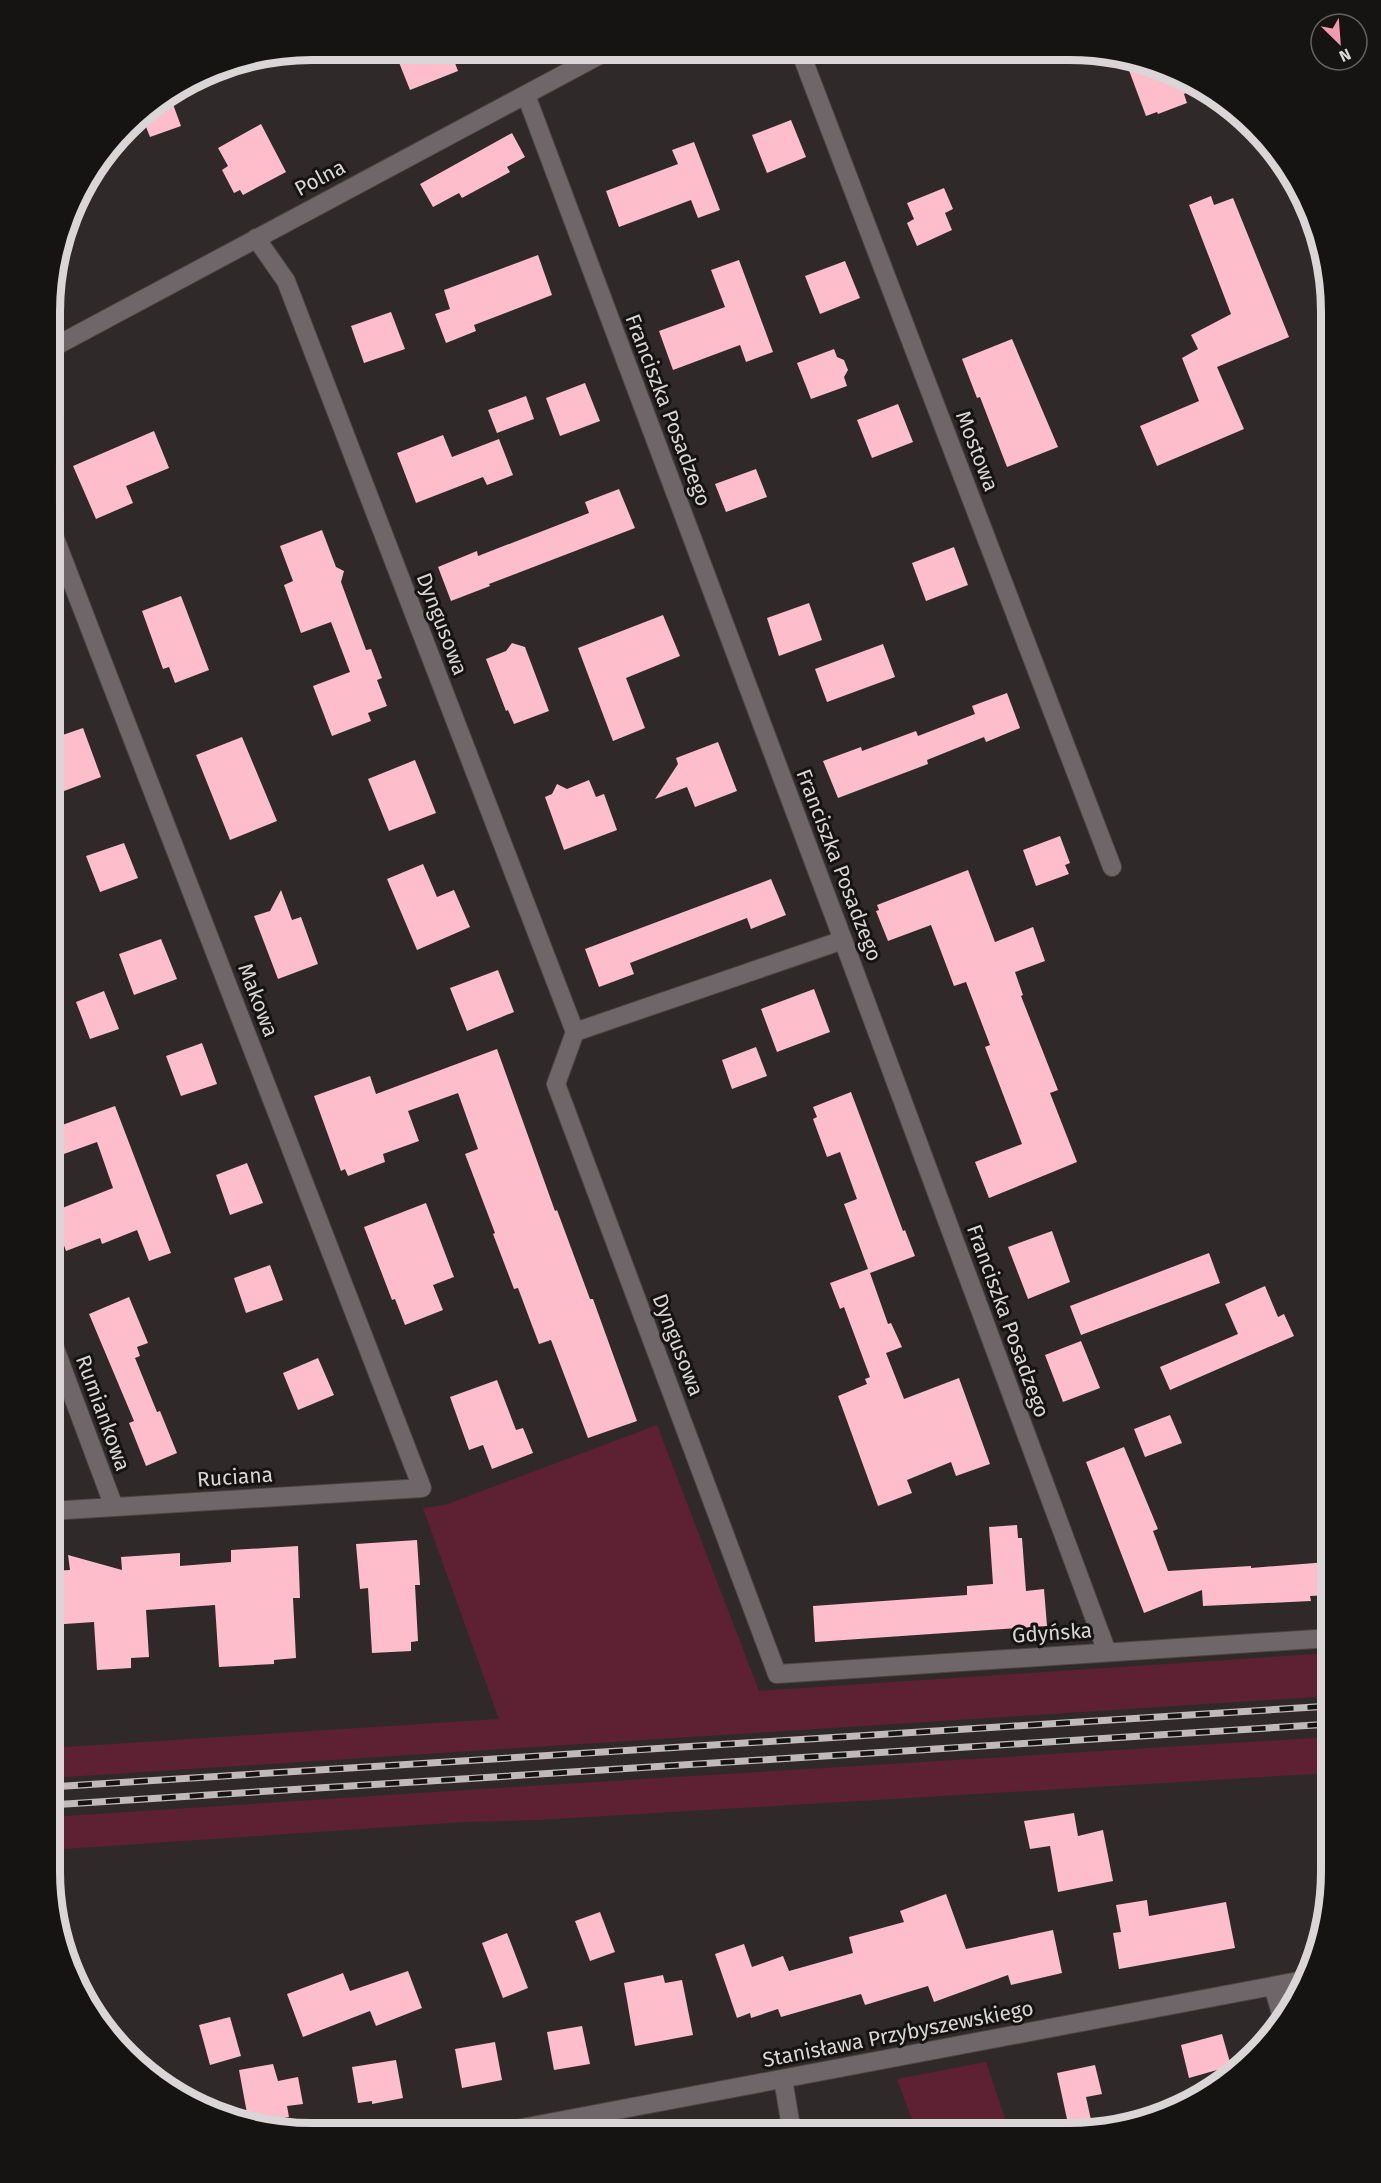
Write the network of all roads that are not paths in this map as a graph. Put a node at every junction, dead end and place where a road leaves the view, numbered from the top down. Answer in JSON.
{"nodes":[{"id":1,"x":591,"y":60,"type":"edge"},
{"id":2,"x":803,"y":60,"type":"edge"},
{"id":3,"x":526,"y":95,"type":"junction"},
{"id":4,"x":256,"y":237,"type":"junction"},
{"id":5,"x":60,"y":344,"type":"edge"},
{"id":6,"x":60,"y":551,"type":"edge"},
{"id":7,"x":1112,"y":867,"type":"dead end"},
{"id":8,"x":843,"y":940,"type":"junction"},
{"id":9,"x":575,"y":1032,"type":"junction"},
{"id":10,"x":60,"y":1362,"type":"edge"},
{"id":11,"x":422,"y":1488,"type":"joint"},
{"id":12,"x":114,"y":1507,"type":"junction"},
{"id":13,"x":60,"y":1510,"type":"edge"},
{"id":14,"x":1321,"y":1639,"type":"edge"},
{"id":15,"x":1107,"y":1652,"type":"junction"},
{"id":16,"x":777,"y":1674,"type":"joint"},
{"id":17,"x":1295,"y":1982,"type":"edge"},
{"id":18,"x":1273,"y":1986,"type":"junction"},
{"id":19,"x":1279,"y":2009,"type":"edge"},
{"id":20,"x":783,"y":2079,"type":"junction"},
{"id":21,"x":549,"y":2123,"type":"edge"},
{"id":22,"x":791,"y":2123,"type":"edge"}],
"edges":[{"from":1,"to":3,"type":"street","name":"Polna"},
{"from":2,"to":7,"type":"street","name":"Mostowa"},
{"from":3,"to":4,"type":"street","name":"Polna"},
{"from":3,"to":8,"type":"street","name":"Franciszka Posadzego"},
{"from":4,"to":5,"type":"street","name":"Polna"},
{"from":4,"to":9,"type":"street","name":"Dyngusowa"},
{"from":6,"to":11,"type":"street","name":"Makowa"},
{"from":8,"to":9,"type":"street"},
{"from":8,"to":15,"type":"street","name":"Franciszka Posadzego"},
{"from":9,"to":16,"type":"street","name":"Dyngusowa"},
{"from":10,"to":12,"type":"street","name":"Rumiankowa"},
{"from":11,"to":12,"type":"street","name":"Ruciana"},
{"from":12,"to":13,"type":"street","name":"Ruciana"},
{"from":14,"to":15,"type":"street","name":"Gdyńska"},
{"from":15,"to":16,"type":"street","name":"Gdyńska"},
{"from":17,"to":18,"type":"street","name":"Stanisława Przybyszewskiego"},
{"from":18,"to":19,"type":"street"},
{"from":18,"to":20,"type":"street","name":"Stanisława Przybyszewskiego"},
{"from":20,"to":21,"type":"street","name":"Stanisława Przybyszewskiego"},
{"from":20,"to":22,"type":"street"}]}
